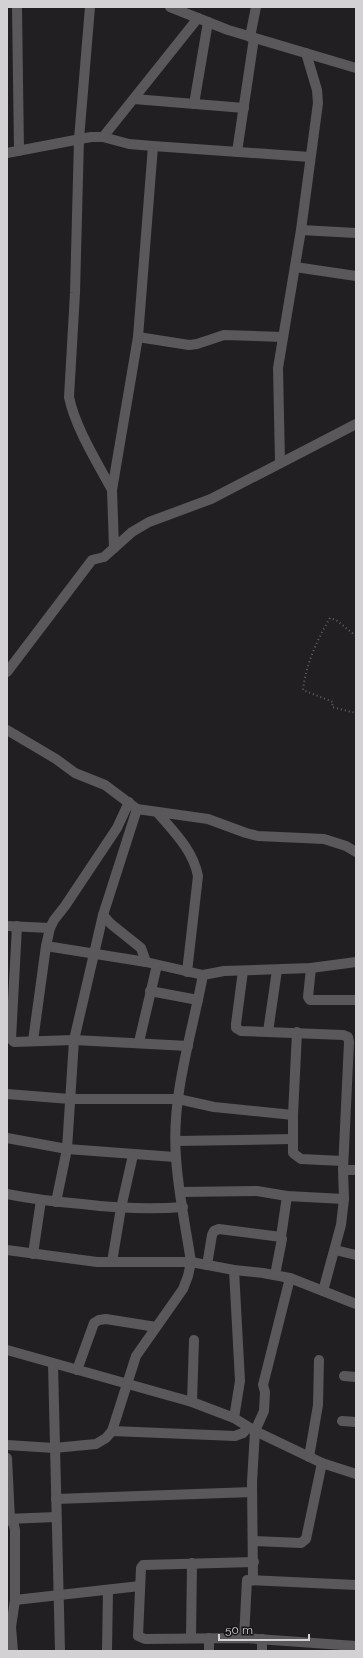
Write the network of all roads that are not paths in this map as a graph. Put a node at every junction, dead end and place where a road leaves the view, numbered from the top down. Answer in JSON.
{"nodes":[{"id":1,"x":17,"y":7,"type":"edge"},
{"id":2,"x":90,"y":7,"type":"edge"},
{"id":3,"x":170,"y":7,"type":"edge"},
{"id":4,"x":256,"y":7,"type":"edge"},
{"id":5,"x":198,"y":18,"type":"junction"},
{"id":6,"x":208,"y":22,"type":"junction"},
{"id":7,"x":252,"y":38,"type":"junction"},
{"id":8,"x":306,"y":53,"type":"junction"},
{"id":9,"x":356,"y":68,"type":"edge"},
{"id":10,"x":134,"y":99,"type":"junction"},
{"id":11,"x":194,"y":104,"type":"junction"},
{"id":12,"x":244,"y":108,"type":"junction"},
{"id":13,"x":103,"y":137,"type":"junction"},
{"id":14,"x":79,"y":139,"type":"junction"},
{"id":15,"x":153,"y":146,"type":"junction"},
{"id":16,"x":7,"y":152,"type":"edge"},
{"id":17,"x":19,"y":152,"type":"junction"},
{"id":18,"x":237,"y":152,"type":"junction"},
{"id":19,"x":310,"y":157,"type":"junction"},
{"id":20,"x":301,"y":230,"type":"junction"},
{"id":21,"x":356,"y":233,"type":"edge"},
{"id":22,"x":295,"y":268,"type":"junction"},
{"id":23,"x":356,"y":276,"type":"edge"},
{"id":24,"x":138,"y":336,"type":"junction"},
{"id":25,"x":283,"y":337,"type":"junction"},
{"id":26,"x":356,"y":424,"type":"edge"},
{"id":27,"x":280,"y":462,"type":"junction"},
{"id":28,"x":112,"y":490,"type":"junction"},
{"id":29,"x":114,"y":548,"type":"junction"},
{"id":30,"x":7,"y":672,"type":"edge"},
{"id":31,"x":7,"y":730,"type":"edge"},
{"id":32,"x":129,"y":802,"type":"junction"},
{"id":33,"x":137,"y":809,"type":"junction"},
{"id":34,"x":157,"y":812,"type":"junction"},
{"id":35,"x":356,"y":852,"type":"edge"},
{"id":36,"x":103,"y":915,"type":"junction"},
{"id":37,"x":12,"y":926,"type":"edge"},
{"id":38,"x":50,"y":928,"type":"junction"},
{"id":39,"x":46,"y":946,"type":"junction"},
{"id":40,"x":95,"y":953,"type":"junction"},
{"id":41,"x":146,"y":962,"type":"junction"},
{"id":42,"x":356,"y":962,"type":"edge"},
{"id":43,"x":157,"y":965,"type":"junction"},
{"id":44,"x":311,"y":968,"type":"junction"},
{"id":45,"x":277,"y":970,"type":"junction"},
{"id":46,"x":243,"y":971,"type":"junction"},
{"id":47,"x":187,"y":972,"type":"junction"},
{"id":48,"x":203,"y":975,"type":"junction"},
{"id":49,"x":150,"y":991,"type":"junction"},
{"id":50,"x":198,"y":1000,"type":"junction"},
{"id":51,"x":356,"y":1000,"type":"edge"},
{"id":52,"x":9,"y":1019,"type":"edge"},
{"id":53,"x":268,"y":1032,"type":"junction"},
{"id":54,"x":298,"y":1032,"type":"junction"},
{"id":55,"x":74,"y":1040,"type":"junction"},
{"id":56,"x":33,"y":1041,"type":"junction"},
{"id":57,"x":139,"y":1042,"type":"junction"},
{"id":58,"x":188,"y":1046,"type":"junction"},
{"id":59,"x":7,"y":1094,"type":"edge"},
{"id":60,"x":70,"y":1099,"type":"junction"},
{"id":61,"x":178,"y":1099,"type":"junction"},
{"id":62,"x":293,"y":1115,"type":"junction"},
{"id":63,"x":7,"y":1138,"type":"edge"},
{"id":64,"x":293,"y":1139,"type":"junction"},
{"id":65,"x":176,"y":1141,"type":"junction"},
{"id":66,"x":67,"y":1149,"type":"junction"},
{"id":67,"x":133,"y":1155,"type":"junction"},
{"id":68,"x":176,"y":1157,"type":"junction"},
{"id":69,"x":343,"y":1166,"type":"junction"},
{"id":70,"x":356,"y":1170,"type":"edge"},
{"id":71,"x":181,"y":1192,"type":"junction"},
{"id":72,"x":7,"y":1194,"type":"edge"},
{"id":73,"x":287,"y":1196,"type":"junction"},
{"id":74,"x":344,"y":1199,"type":"junction"},
{"id":75,"x":41,"y":1200,"type":"junction"},
{"id":76,"x":56,"y":1202,"type":"junction"},
{"id":77,"x":183,"y":1207,"type":"junction"},
{"id":78,"x":121,"y":1208,"type":"junction"},
{"id":79,"x":281,"y":1236,"type":"junction"},
{"id":80,"x":7,"y":1250,"type":"edge"},
{"id":81,"x":335,"y":1250,"type":"junction"},
{"id":82,"x":33,"y":1254,"type":"junction"},
{"id":83,"x":356,"y":1255,"type":"edge"},
{"id":84,"x":112,"y":1262,"type":"junction"},
{"id":85,"x":191,"y":1262,"type":"junction"},
{"id":86,"x":207,"y":1265,"type":"junction"},
{"id":87,"x":234,"y":1270,"type":"junction"},
{"id":88,"x":275,"y":1275,"type":"junction"},
{"id":89,"x":290,"y":1278,"type":"junction"},
{"id":90,"x":323,"y":1291,"type":"junction"},
{"id":91,"x":356,"y":1304,"type":"edge"},
{"id":92,"x":156,"y":1326,"type":"junction"},
{"id":93,"x":194,"y":1340,"type":"dead end"},
{"id":94,"x":7,"y":1350,"type":"edge"},
{"id":95,"x":319,"y":1360,"type":"dead end"},
{"id":96,"x":53,"y":1364,"type":"junction"},
{"id":97,"x":77,"y":1370,"type":"junction"},
{"id":98,"x":344,"y":1376,"type":"dead end"},
{"id":99,"x":356,"y":1377,"type":"edge"},
{"id":100,"x":128,"y":1384,"type":"junction"},
{"id":101,"x":192,"y":1402,"type":"junction"},
{"id":102,"x":234,"y":1418,"type":"junction"},
{"id":103,"x":342,"y":1420,"type":"dead end"},
{"id":104,"x":356,"y":1422,"type":"edge"},
{"id":105,"x":252,"y":1429,"type":"junction"},
{"id":106,"x":112,"y":1431,"type":"junction"},
{"id":107,"x":7,"y":1445,"type":"edge"},
{"id":108,"x":54,"y":1448,"type":"junction"},
{"id":109,"x":309,"y":1457,"type":"junction"},
{"id":110,"x":7,"y":1458,"type":"edge"},
{"id":111,"x":322,"y":1463,"type":"junction"},
{"id":112,"x":356,"y":1474,"type":"edge"},
{"id":113,"x":252,"y":1492,"type":"junction"},
{"id":114,"x":56,"y":1499,"type":"junction"},
{"id":115,"x":56,"y":1517,"type":"junction"},
{"id":116,"x":8,"y":1519,"type":"edge"},
{"id":117,"x":254,"y":1541,"type":"junction"},
{"id":118,"x":254,"y":1562,"type":"junction"},
{"id":119,"x":192,"y":1563,"type":"junction"},
{"id":120,"x":11,"y":1576,"type":"edge"},
{"id":121,"x":254,"y":1579,"type":"junction"},
{"id":122,"x":356,"y":1585,"type":"edge"},
{"id":123,"x":140,"y":1586,"type":"junction"},
{"id":124,"x":108,"y":1590,"type":"junction"},
{"id":125,"x":58,"y":1596,"type":"junction"},
{"id":126,"x":14,"y":1600,"type":"junction"},
{"id":127,"x":9,"y":1627,"type":"edge"},
{"id":128,"x":191,"y":1638,"type":"junction"},
{"id":129,"x":209,"y":1638,"type":"junction"},
{"id":130,"x":244,"y":1638,"type":"junction"},
{"id":131,"x":262,"y":1639,"type":"junction"},
{"id":132,"x":356,"y":1640,"type":"edge"},
{"id":133,"x":356,"y":1646,"type":"edge"},
{"id":134,"x":306,"y":1647,"type":"edge"},
{"id":135,"x":13,"y":1651,"type":"edge"},
{"id":136,"x":60,"y":1651,"type":"edge"},
{"id":137,"x":107,"y":1651,"type":"edge"},
{"id":138,"x":209,"y":1651,"type":"edge"},
{"id":139,"x":262,"y":1651,"type":"edge"},
{"id":140,"x":355,"y":1651,"type":"edge"}],
"edges":[{"from":1,"to":17,"type":"street"},
{"from":2,"to":14,"type":"street"},
{"from":3,"to":5,"type":"street"},
{"from":4,"to":7,"type":"street"},
{"from":5,"to":6,"type":"street"},
{"from":5,"to":10,"type":"street"},
{"from":6,"to":7,"type":"street"},
{"from":6,"to":11,"type":"street"},
{"from":7,"to":8,"type":"street"},
{"from":7,"to":12,"type":"street"},
{"from":8,"to":9,"type":"street"},
{"from":8,"to":19,"type":"street"},
{"from":10,"to":11,"type":"street"},
{"from":10,"to":13,"type":"street"},
{"from":11,"to":12,"type":"street"},
{"from":12,"to":18,"type":"street"},
{"from":13,"to":14,"type":"street"},
{"from":13,"to":15,"type":"street"},
{"from":14,"to":17,"type":"street"},
{"from":14,"to":28,"type":"street"},
{"from":15,"to":18,"type":"street"},
{"from":15,"to":24,"type":"street"},
{"from":16,"to":17,"type":"street"},
{"from":18,"to":19,"type":"street"},
{"from":19,"to":20,"type":"street"},
{"from":20,"to":21,"type":"street"},
{"from":20,"to":22,"type":"street"},
{"from":22,"to":23,"type":"street"},
{"from":22,"to":25,"type":"street"},
{"from":24,"to":25,"type":"street"},
{"from":24,"to":28,"type":"street"},
{"from":25,"to":27,"type":"street"},
{"from":26,"to":27,"type":"street"},
{"from":27,"to":29,"type":"street"},
{"from":28,"to":29,"type":"street"},
{"from":29,"to":30,"type":"street"},
{"from":31,"to":32,"type":"street"},
{"from":32,"to":33,"type":"street"},
{"from":32,"to":38,"type":"street"},
{"from":33,"to":34,"type":"street"},
{"from":33,"to":36,"type":"street"},
{"from":34,"to":35,"type":"street"},
{"from":34,"to":47,"type":"street"},
{"from":36,"to":40,"type":"street"},
{"from":36,"to":41,"type":"street"},
{"from":37,"to":38,"type":"street"},
{"from":37,"to":52,"type":"street"},
{"from":38,"to":39,"type":"street"},
{"from":39,"to":40,"type":"street"},
{"from":39,"to":56,"type":"street"},
{"from":40,"to":41,"type":"street"},
{"from":40,"to":55,"type":"street"},
{"from":41,"to":43,"type":"street"},
{"from":42,"to":44,"type":"street"},
{"from":43,"to":47,"type":"street"},
{"from":43,"to":49,"type":"street"},
{"from":44,"to":45,"type":"street"},
{"from":44,"to":51,"type":"street"},
{"from":45,"to":46,"type":"street"},
{"from":45,"to":53,"type":"street"},
{"from":46,"to":48,"type":"street"},
{"from":46,"to":53,"type":"street"},
{"from":47,"to":48,"type":"street"},
{"from":48,"to":50,"type":"street"},
{"from":49,"to":50,"type":"street"},
{"from":49,"to":57,"type":"street"},
{"from":50,"to":58,"type":"street"},
{"from":52,"to":56,"type":"street"},
{"from":53,"to":54,"type":"street"},
{"from":54,"to":62,"type":"street"},
{"from":54,"to":69,"type":"street"},
{"from":55,"to":56,"type":"street"},
{"from":55,"to":57,"type":"street"},
{"from":55,"to":60,"type":"street"},
{"from":57,"to":58,"type":"street"},
{"from":58,"to":61,"type":"street"},
{"from":59,"to":60,"type":"street"},
{"from":60,"to":61,"type":"street"},
{"from":60,"to":66,"type":"street"},
{"from":61,"to":62,"type":"street"},
{"from":61,"to":65,"type":"street"},
{"from":62,"to":64,"type":"street"},
{"from":63,"to":66,"type":"street"},
{"from":64,"to":65,"type":"street"},
{"from":64,"to":69,"type":"street"},
{"from":65,"to":68,"type":"street"},
{"from":66,"to":67,"type":"street"},
{"from":66,"to":76,"type":"street"},
{"from":67,"to":68,"type":"street"},
{"from":67,"to":78,"type":"street"},
{"from":68,"to":71,"type":"street"},
{"from":69,"to":70,"type":"street"},
{"from":69,"to":74,"type":"street"},
{"from":71,"to":73,"type":"street"},
{"from":71,"to":77,"type":"street"},
{"from":72,"to":75,"type":"street"},
{"from":73,"to":74,"type":"street"},
{"from":73,"to":79,"type":"street"},
{"from":74,"to":81,"type":"street"},
{"from":75,"to":76,"type":"street"},
{"from":75,"to":82,"type":"street"},
{"from":76,"to":78,"type":"street"},
{"from":77,"to":78,"type":"street"},
{"from":77,"to":85,"type":"street"},
{"from":78,"to":84,"type":"street"},
{"from":79,"to":86,"type":"street"},
{"from":79,"to":88,"type":"street"},
{"from":80,"to":82,"type":"street"},
{"from":81,"to":83,"type":"street"},
{"from":81,"to":90,"type":"street"},
{"from":82,"to":84,"type":"street"},
{"from":84,"to":85,"type":"street"},
{"from":85,"to":86,"type":"street"},
{"from":85,"to":92,"type":"street"},
{"from":86,"to":87,"type":"street"},
{"from":87,"to":88,"type":"street"},
{"from":87,"to":102,"type":"street"},
{"from":88,"to":89,"type":"street"},
{"from":89,"to":90,"type":"street"},
{"from":89,"to":105,"type":"street"},
{"from":90,"to":91,"type":"street"},
{"from":92,"to":97,"type":"street"},
{"from":92,"to":100,"type":"street"},
{"from":93,"to":101,"type":"street"},
{"from":94,"to":96,"type":"street"},
{"from":95,"to":109,"type":"street"},
{"from":96,"to":97,"type":"street"},
{"from":96,"to":108,"type":"street"},
{"from":97,"to":100,"type":"street"},
{"from":98,"to":99,"type":"street"},
{"from":100,"to":101,"type":"street"},
{"from":100,"to":106,"type":"street"},
{"from":101,"to":102,"type":"street"},
{"from":102,"to":105,"type":"street"},
{"from":103,"to":104,"type":"street"},
{"from":105,"to":106,"type":"street"},
{"from":105,"to":109,"type":"street"},
{"from":105,"to":113,"type":"street"},
{"from":106,"to":108,"type":"street"},
{"from":107,"to":108,"type":"street"},
{"from":108,"to":114,"type":"street"},
{"from":109,"to":111,"type":"street"},
{"from":110,"to":116,"type":"street"},
{"from":111,"to":112,"type":"street"},
{"from":111,"to":117,"type":"street"},
{"from":113,"to":114,"type":"street"},
{"from":113,"to":117,"type":"street"},
{"from":114,"to":115,"type":"street"},
{"from":115,"to":116,"type":"street"},
{"from":115,"to":125,"type":"street"},
{"from":116,"to":120,"type":"street"},
{"from":117,"to":118,"type":"street"},
{"from":118,"to":119,"type":"street"},
{"from":118,"to":121,"type":"street"},
{"from":119,"to":123,"type":"street"},
{"from":119,"to":128,"type":"street"},
{"from":120,"to":126,"type":"street"},
{"from":121,"to":122,"type":"street"},
{"from":121,"to":130,"type":"street"},
{"from":123,"to":124,"type":"street"},
{"from":123,"to":128,"type":"street"},
{"from":124,"to":125,"type":"street"},
{"from":124,"to":137,"type":"street"},
{"from":125,"to":126,"type":"street"},
{"from":125,"to":136,"type":"street"},
{"from":126,"to":127,"type":"street"},
{"from":127,"to":135,"type":"street"},
{"from":128,"to":129,"type":"street"},
{"from":129,"to":130,"type":"street"},
{"from":129,"to":138,"type":"street"},
{"from":130,"to":131,"type":"street"},
{"from":131,"to":134,"type":"street"},
{"from":131,"to":139,"type":"street"},
{"from":132,"to":133,"type":"street"},
{"from":133,"to":134,"type":"street"},
{"from":133,"to":140,"type":"street"}]}
